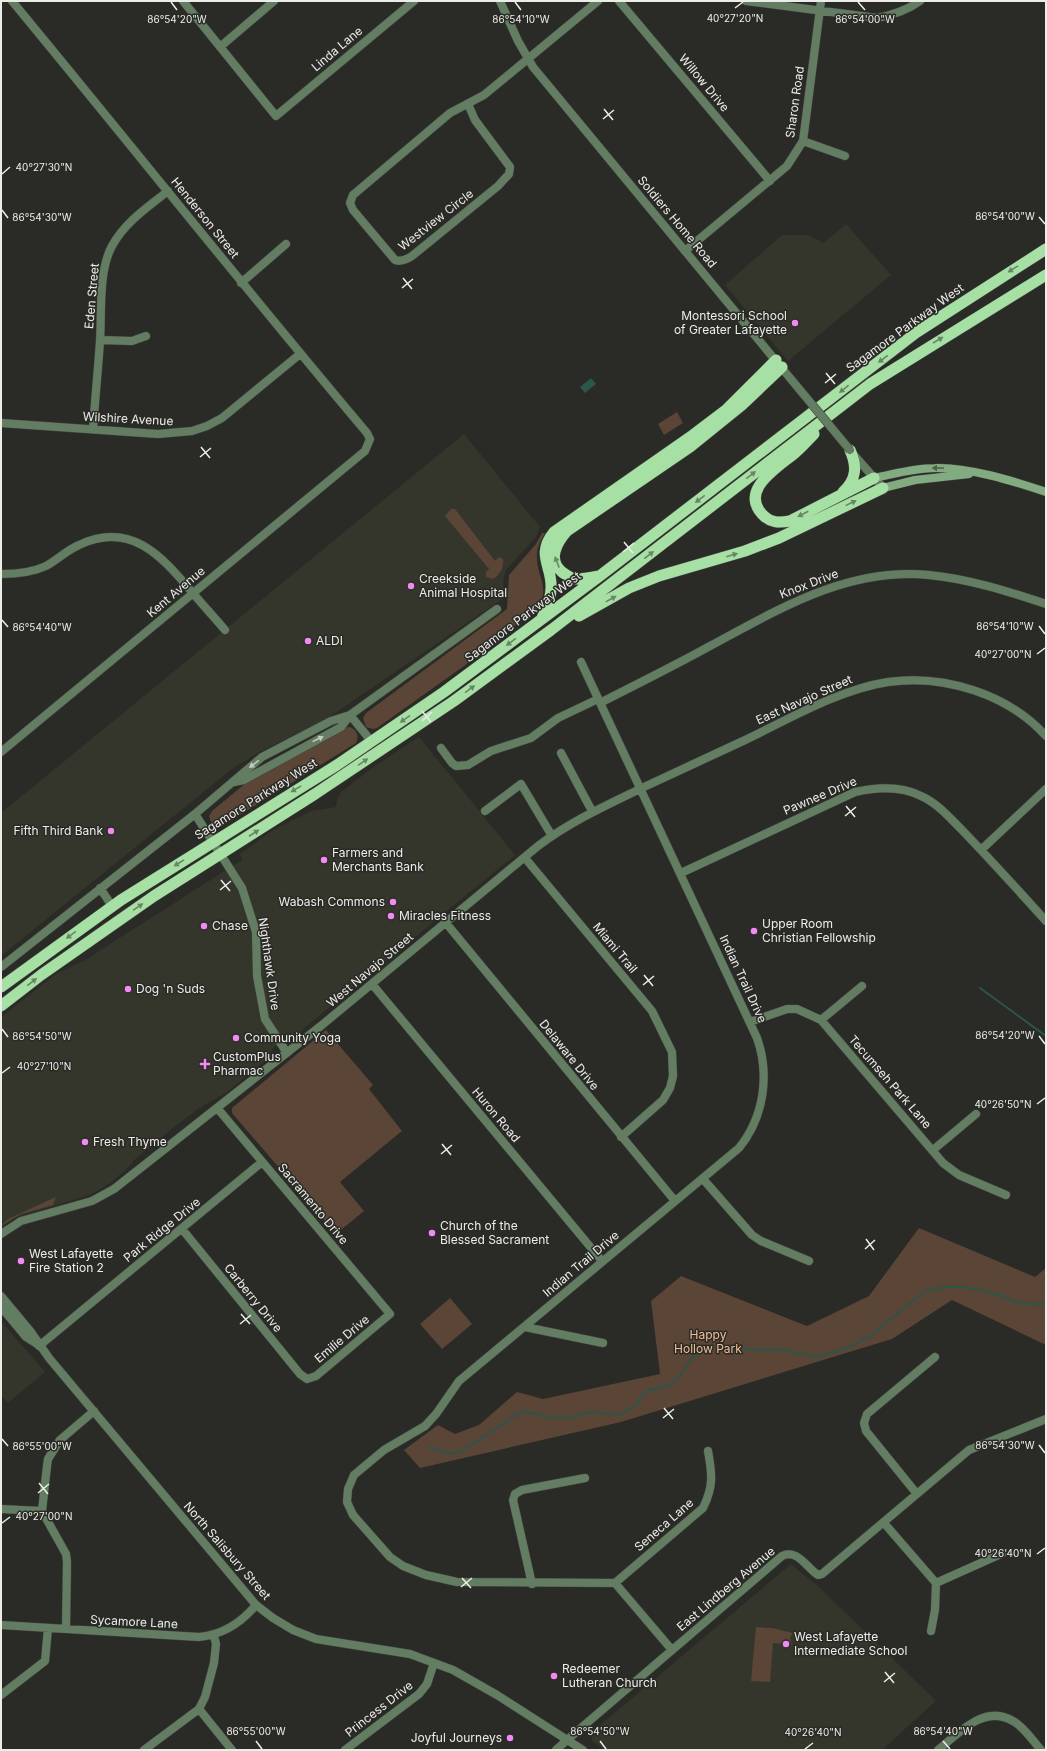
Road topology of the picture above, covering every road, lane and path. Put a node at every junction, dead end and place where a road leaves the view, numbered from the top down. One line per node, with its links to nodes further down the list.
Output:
1 (12, 1): 18 (street, Henderson Street)
2 (183, 1): 12 (street)
3 (274, 1): 12 (street)
4 (414, 1): 12 (street, Linda Lane)
5 (500, 1): 13 (street, Soldiers Home Road)
6 (598, 1): 13 (street, Westview Circle)
7 (619, 1): 17 (street, Willow Drive)
8 (746, 1): 11 (street)
9 (821, 1): 11 (street, Sharon Road)
10 (920, 1): 11 (street)
11 (820, 10): 15 (street, Sharon Road)
12 (220, 47)
13 (528, 59): 14 (street, Westview Circle); 21 (street, Soldiers Home Road)
14 (468, 104): 14 (street, Westview Circle)
15 (803, 142): 16 (street); 17 (street, Sharon Road)
16 (845, 156)
17 (770, 181): 21 (street, Sharon Road)
18 (168, 191): 23 (street, Henderson Street); 25 (street, Eden Street)
19 (286, 244): 23 (street)
20 (1046, 248): 39 (highway, Sagamore Parkway West, one-way to 39)
21 (685, 251): 27 (street, Soldiers Home Road)
22 (1046, 275): 28 (highway, Sagamore Parkway West, one-way to 22)
23 (241, 283): 26 (street, Henderson Street)
24 (146, 336): 25 (street)
25 (100, 340): 30 (street, Eden Street)
26 (300, 354): 30 (street, Wilshire Avenue); 32 (street, Henderson Street)
27 (779, 364): 31 (street, Soldiers Home Road, bridge); 39 (highway, one-way to 27); 43 (highway)
28 (833, 412): 37 (highway, one-way to 28); 45 (highway, Sagamore Parkway West, one-way to 28)
29 (1, 423): 30 (street, Wilshire Avenue)
30 (93, 429)
31 (850, 450): 34 (street, Soldiers Home Road); 37 (highway)
32 (365, 451): 40 (street, Kent Avenue)
33 (976, 474): 34 (main road, one-way to 34); 35 (main road); 36 (main road)
34 (874, 478): 35 (street, Soldiers Home Road); 37 (highway)
35 (883, 488): 45 (highway, one-way to 35)
36 (1046, 492)
37 (838, 496)
38 (1, 574): 40 (street)
39 (602, 575): 43 (highway, Sagamore Parkway West)
40 (193, 594): 44 (street); 52 (street, Kent Avenue)
41 (1046, 604): 47 (street, Knox Drive)
42 (497, 609): 48 (street)
43 (542, 619): 50 (highway, Sagamore Parkway West, one-way to 50)
44 (225, 630)
45 (551, 630): 62 (highway, Sagamore Parkway West, one-way to 45)
46 (581, 662): 47 (street, Indian Trail Drive)
47 (599, 701): 51 (street, Knox Drive); 54 (street, Indian Trail Drive)
48 (350, 715): 50 (street); 58 (street)
49 (1046, 736): 54 (street, East Navajo Street)
50 (372, 742): 60 (highway, Sagamore Parkway West, one-way to 60)
51 (441, 748)
52 (1, 752)
53 (561, 753): 57 (street)
54 (641, 789): 57 (street, West Navajo Street); 64 (street, Indian Trail Drive)
55 (1046, 789): 61 (street)
56 (485, 811): 59 (street)
57 (592, 811): 59 (street, West Navajo Street)
58 (195, 814): 60 (street, Nighthawk Drive); 65 (street)
59 (552, 836): 63 (street, West Navajo Street)
60 (212, 842): 62 (street, Nighthawk Drive); 66 (highway, Sagamore Parkway West, one-way to 66)
61 (981, 850): 64 (street, Pawnee Drive); 67 (street, Pawnee Drive)
62 (221, 854): 73 (highway, Sagamore Parkway West, one-way to 62); 76 (street, Nighthawk Drive)
63 (525, 858): 68 (street, West Navajo Street); 79 (street, Miami Trail)
64 (681, 873): 75 (street, Indian Trail Drive)
65 (100, 888): 66 (street); 69 (street)
66 (112, 906): 72 (highway, Sagamore Parkway West, one-way to 72)
67 (1046, 921)
68 (446, 923): 70 (street, West Navajo Street); 79 (street, Delaware Drive)
69 (1, 967)
70 (372, 984): 76 (street, West Navajo Street); 87 (street, Huron Road)
71 (862, 986): 74 (street)
72 (1, 987)
73 (1, 1006)
74 (821, 1020): 75 (street, Tecumseh Park Lane); 80 (street, Tecumseh Park Lane)
75 (750, 1022): 82 (street, Indian Trail Drive)
76 (288, 1053): 77 (street, West Navajo Street)
77 (218, 1108): 81 (street, Sacramento Drive); 86 (street, West Navajo Street)
78 (976, 1114): 80 (street)
79 (621, 1137): 84 (street, Delaware Drive)
80 (933, 1150): 83 (street, Tecumseh Park Lane)
81 (262, 1162): 85 (street, Park Ridge Drive); 91 (street, Sacramento Drive)
82 (703, 1179): 84 (street, Indian Trail Drive); 88 (street)
83 (1006, 1195)
84 (675, 1201): 87 (street, Indian Trail Drive)
85 (182, 1229): 94 (street, Park Ridge Drive); 96 (street, Carberry Drive)
86 (1, 1234)
87 (602, 1261): 92 (street, Indian Trail Drive)
88 (809, 1261)
89 (1, 1296): 94 (street, North Salisbury Street)
90 (1, 1307): 94 (street, North Salisbury Street)
91 (390, 1314): 96 (street, Emilie Drive)
92 (525, 1327): 93 (street); 108 (street, Indian Trail Drive)
93 (603, 1343)
94 (39, 1346): 97 (street, North Salisbury Street)
95 (935, 1357): 101 (street)
96 (307, 1379)
97 (94, 1411): 103 (street); 109 (street, North Salisbury Street)
98 (1046, 1419): 101 (street, East Lindberg Avenue)
99 (708, 1451): 106 (street, Seneca Lane)
100 (585, 1478): 108 (street)
101 (917, 1494): 104 (street, East Lindberg Avenue)
102 (1, 1509): 103 (street)
103 (42, 1511): 112 (street)
104 (884, 1523): 107 (street); 115 (street, East Lindberg Avenue)
105 (1003, 1554): 107 (street)
106 (615, 1583): 108 (street, Indian Trail Drive); 115 (street)
107 (936, 1583): 113 (street)
108 (532, 1584)
109 (256, 1605): 114 (street, Sycamore Lane); 116 (street, North Salisbury Street)
110 (1, 1625): 111 (street, Sycamore Lane)
111 (48, 1628): 112 (street, Sycamore Lane); 117 (street)
112 (66, 1630): 114 (street, Sycamore Lane)
113 (931, 1631)
114 (214, 1636): 118 (street)
115 (672, 1650): 119 (street, East Lindberg Avenue)
116 (434, 1663): 119 (street, North Salisbury Street); 122 (street, Princess Drive)
117 (1, 1695)
118 (199, 1709): 120 (street); 121 (street)
119 (567, 1740): 123 (street, East Lindberg Avenue); 124 (street, North Salisbury Street)
120 (144, 1750)
121 (232, 1750)
122 (345, 1750)
123 (556, 1750)
124 (583, 1750)
125 (938, 1750): 126 (street)
126 (1041, 1750)

